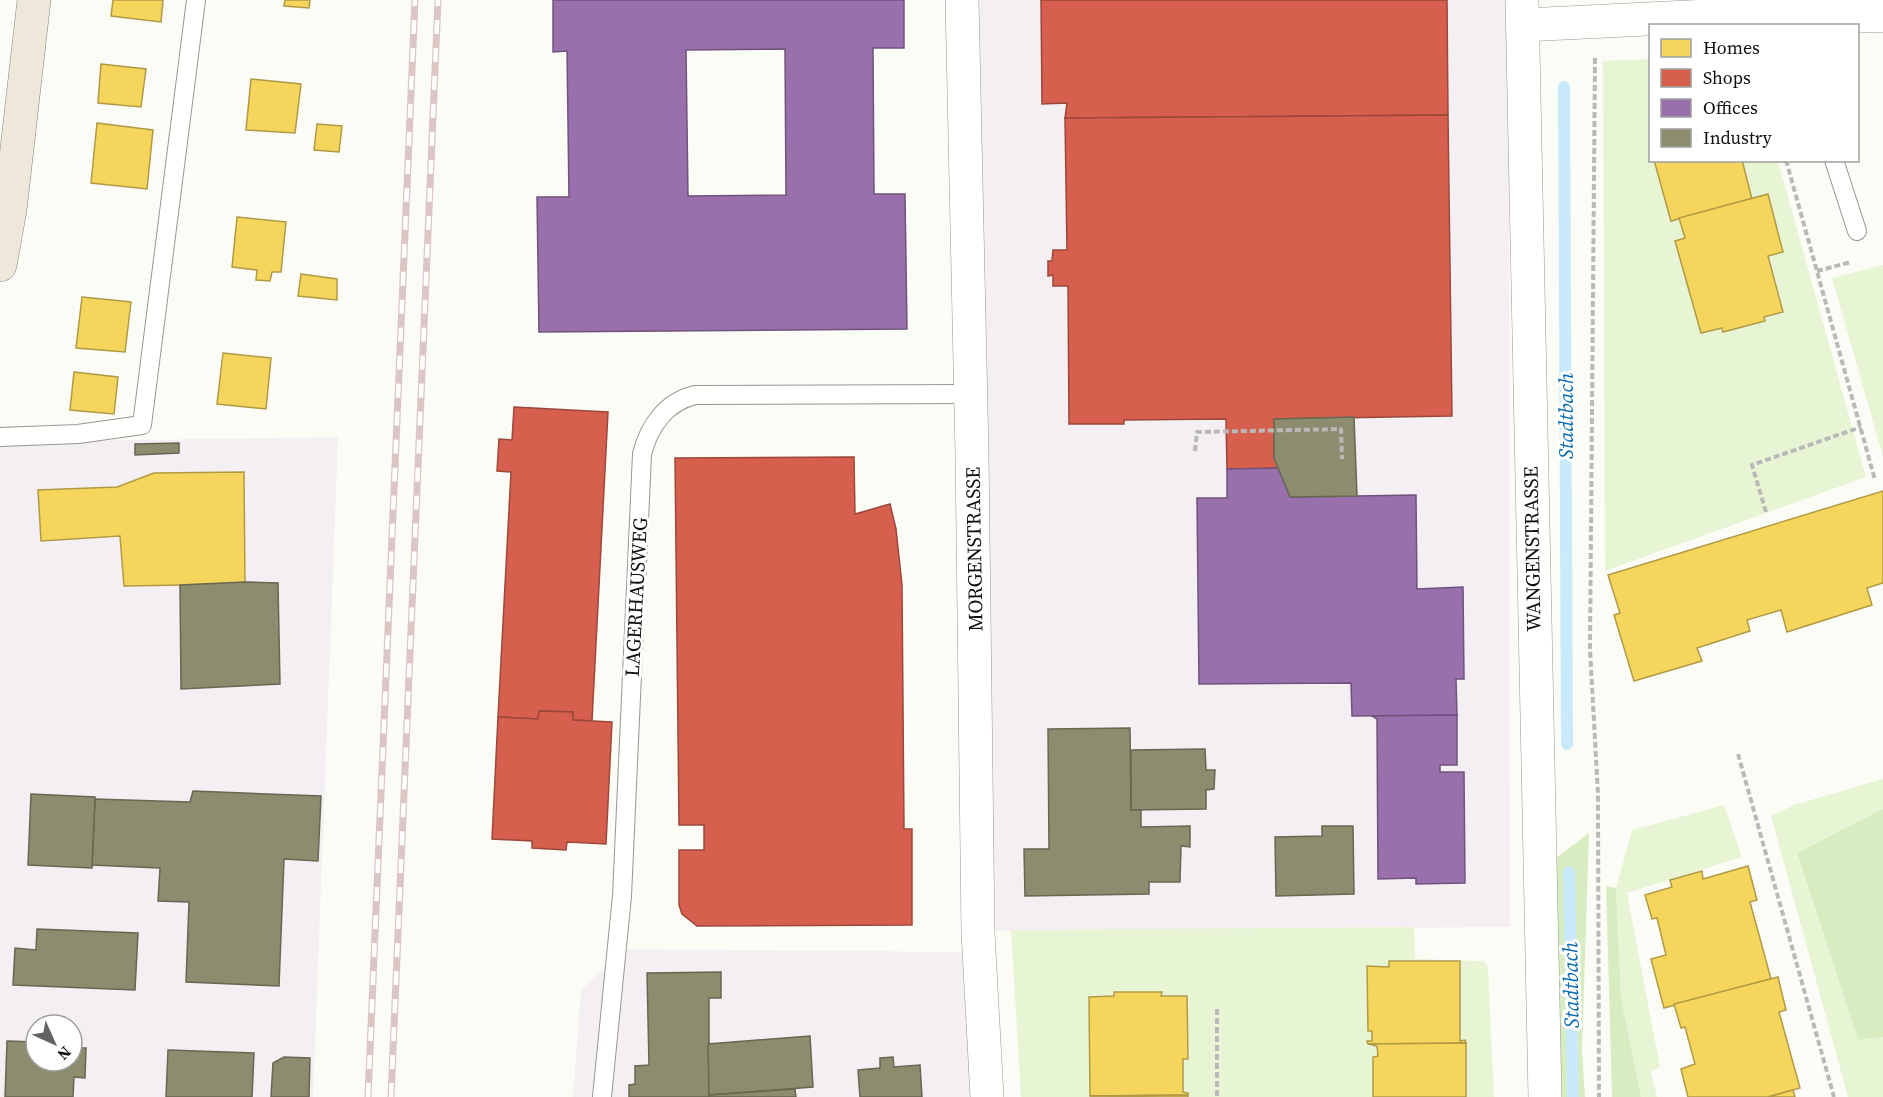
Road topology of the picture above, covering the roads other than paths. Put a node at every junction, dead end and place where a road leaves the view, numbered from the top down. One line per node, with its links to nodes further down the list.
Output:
1 (34, 0): 9 (main road)
2 (196, 0): 11 (lane)
3 (962, 0): 10 (street, MORGENSTRASSE)
4 (1522, 12): 6 (street); 14 (street, WANGENSTRASSE)
5 (1883, 16): 6 (street)
6 (1788, 21)
7 (1835, 162): 8 (lane)
8 (1857, 231)
9 (0, 265)
10 (970, 394): 12 (lane, LAGERHAUSWEG); 13 (street, MORGENSTRASSE)
11 (0, 437)
12 (602, 1097)
13 (987, 1097)
14 (1545, 1097)

